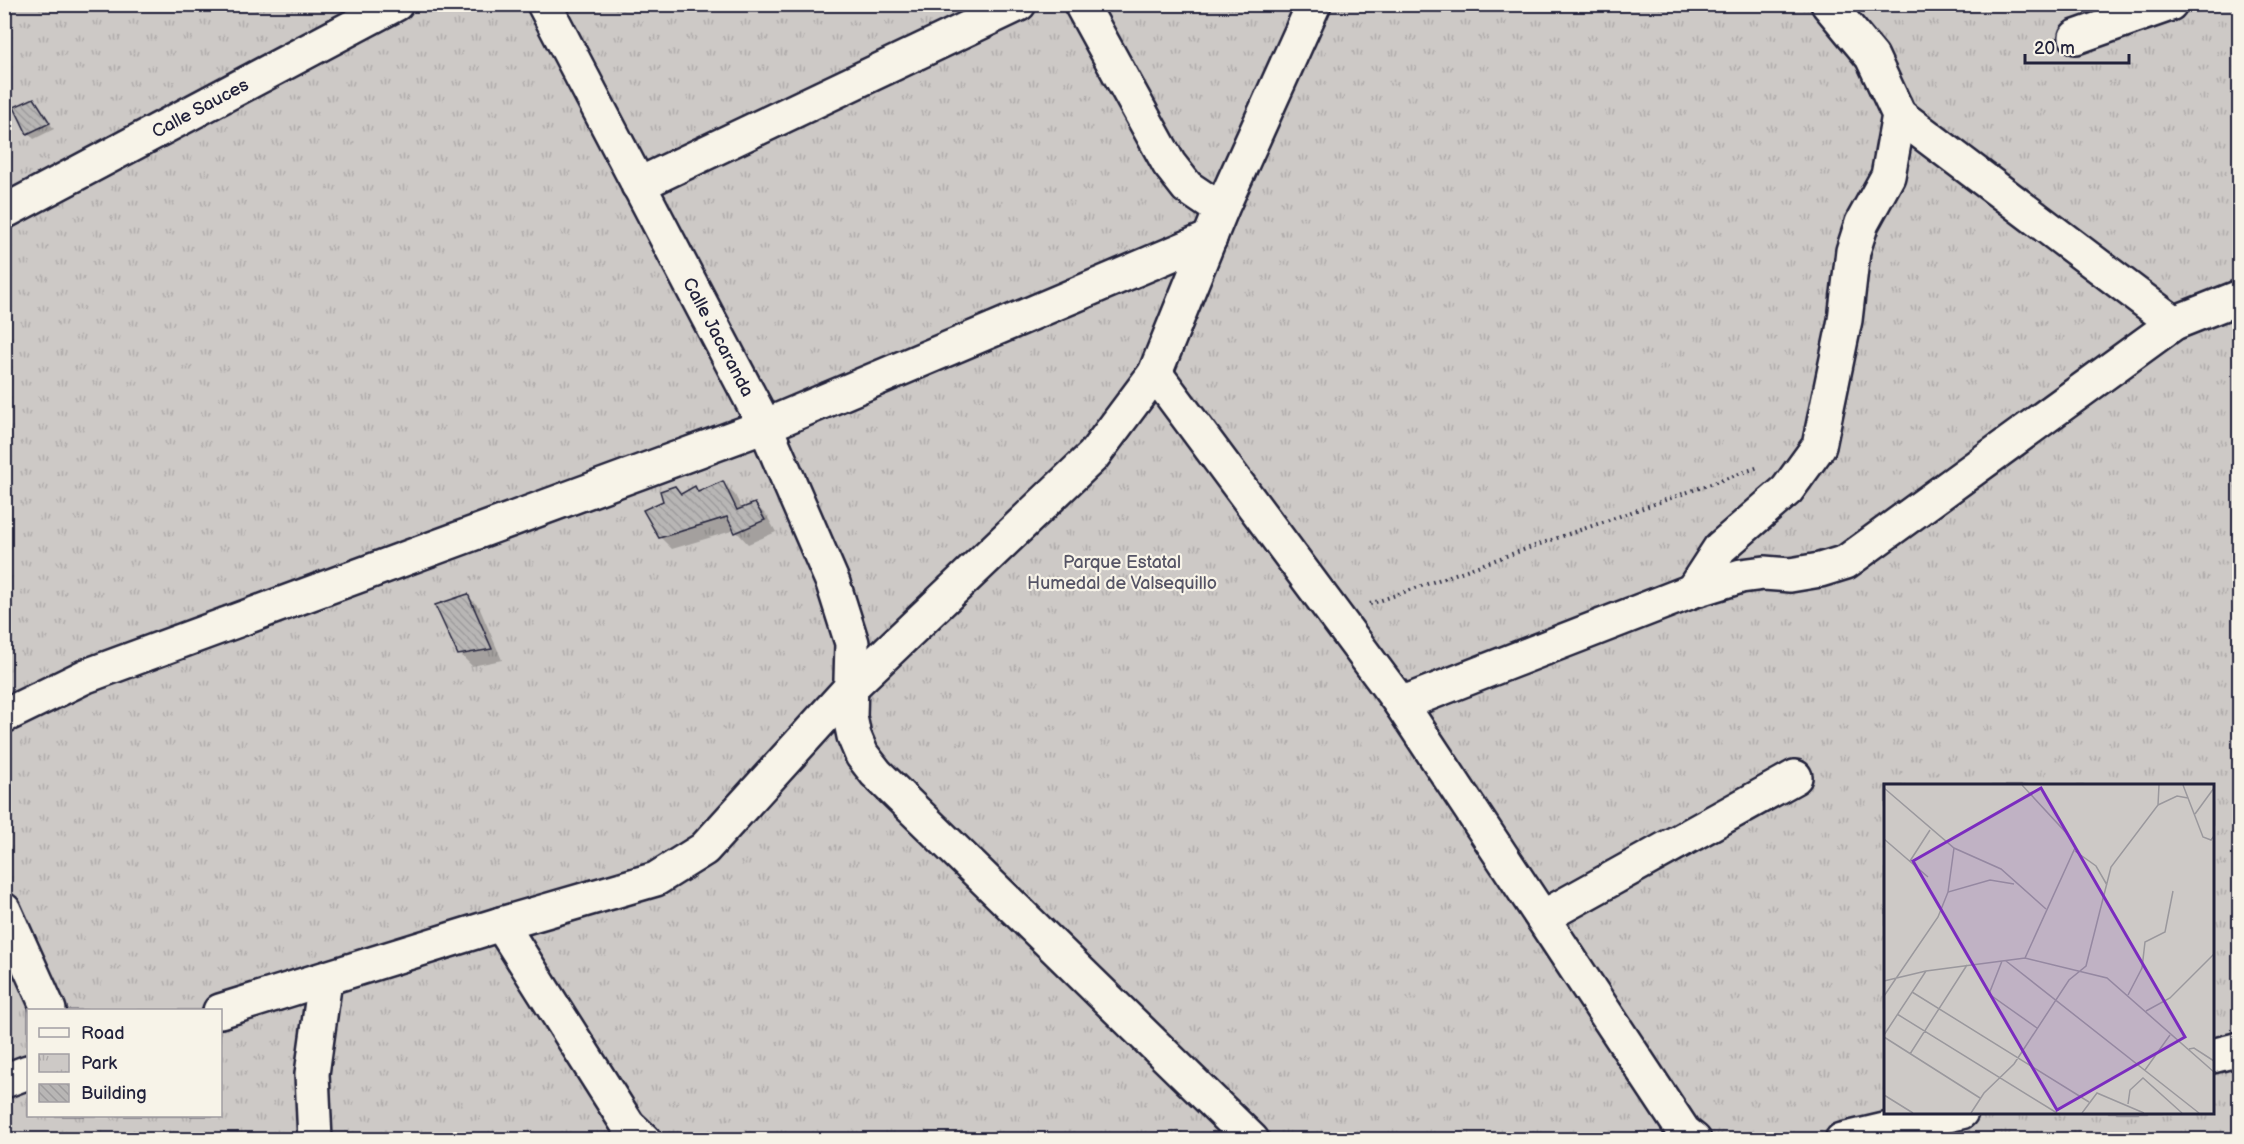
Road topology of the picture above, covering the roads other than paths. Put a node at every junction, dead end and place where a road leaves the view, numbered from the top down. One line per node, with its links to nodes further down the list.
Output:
1 (396, 4): 11 (street, Calle Sauces)
2 (544, 4): 10 (street, Calle Jacaranda)
3 (1019, 4): 10 (street)
4 (1082, 4): 12 (street)
5 (1314, 4): 12 (street)
6 (1828, 4): 9 (street)
7 (2170, 4): 8 (street)
8 (2076, 37)
9 (1899, 115): 14 (street); 17 (street)
10 (638, 185): 16 (street, Calle Jacaranda)
11 (4, 212)
12 (1216, 224): 15 (street); 16 (street)
13 (2240, 297): 14 (street)
14 (2175, 323): 17 (street)
15 (1155, 373): 18 (street); 19 (street)
16 (765, 426): 18 (street, Calle Jacaranda); 20 (street)
17 (1692, 591): 19 (street)
18 (852, 686): 24 (street); 36 (street, Calle Jacaranda)
19 (1401, 704): 23 (street)
20 (4, 716)
21 (1796, 777): 23 (street)
22 (4, 910): 26 (street)
23 (1543, 917): 33 (street)
24 (501, 924): 25 (street); 35 (street)
25 (325, 980): 27 (street); 34 (street)
26 (48, 1009)
27 (222, 1010)
28 (2240, 1049): 29 (street)
29 (2214, 1056)
30 (27, 1072): 31 (street)
31 (4, 1082)
32 (1957, 1114): 37 (street)
33 (1682, 1137)
34 (315, 1140)
35 (644, 1140)
36 (1252, 1140)
37 (1842, 1140)

